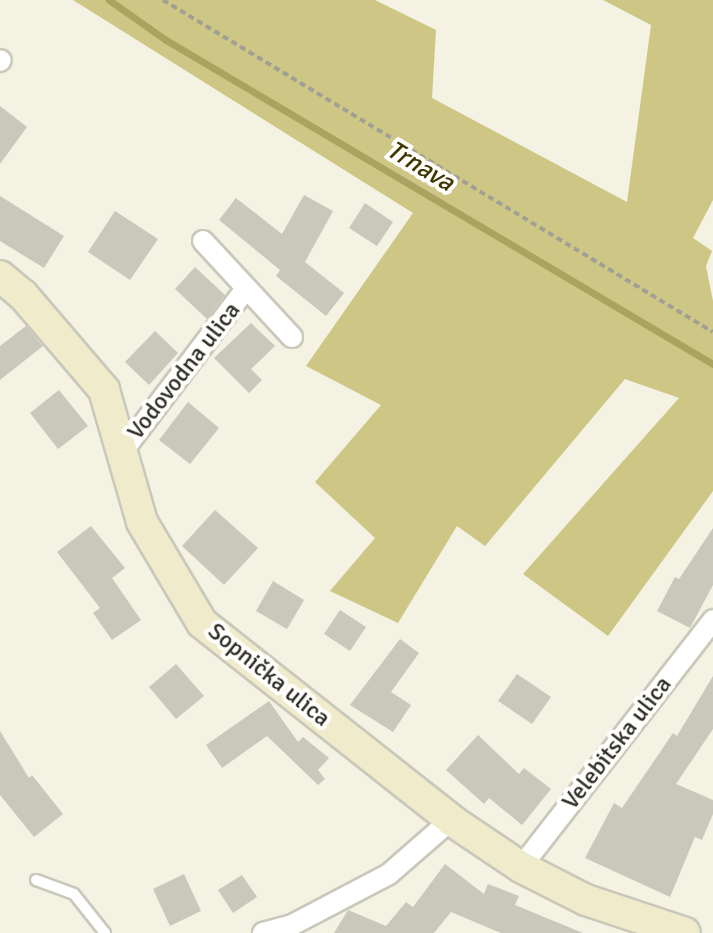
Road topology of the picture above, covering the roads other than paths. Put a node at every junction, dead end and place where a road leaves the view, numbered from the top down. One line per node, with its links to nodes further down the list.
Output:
1 (203, 241): 3 (street)
2 (0, 276): 5 (street, Sopnička ulica)
3 (245, 290): 4 (street); 5 (street, Vodovodna ulica)
4 (292, 337)
5 (122, 452): 7 (street, Sopnička ulica)
6 (713, 620): 8 (street, Velebitska ulica)
7 (451, 820): 8 (street, Sopnička ulica); 10 (street)
8 (521, 867): 13 (street, Sopnička ulica)
9 (36, 880): 11 (lane)
10 (295, 929): 12 (street)
11 (105, 933)
12 (263, 933)
13 (685, 933)

